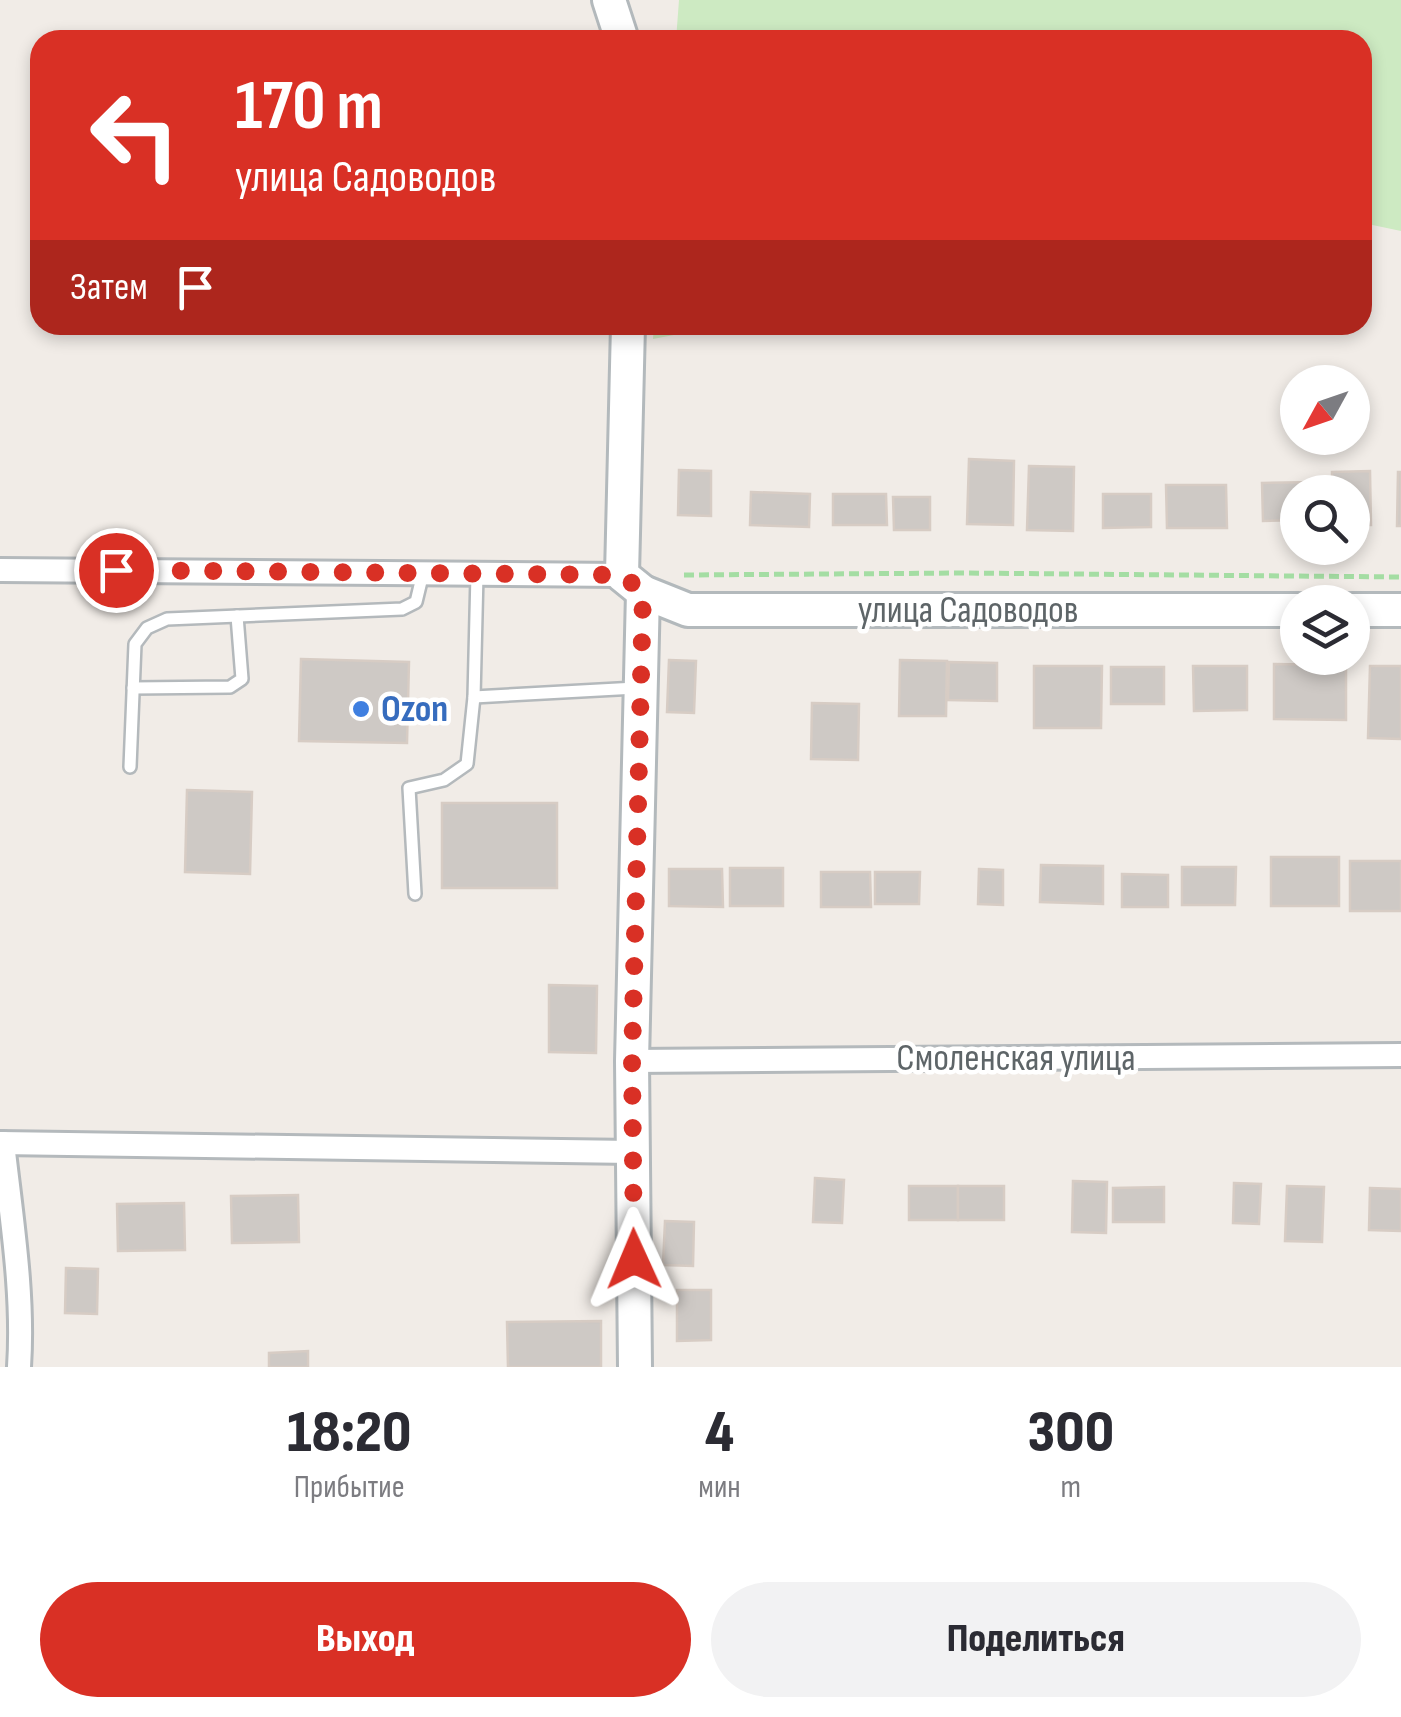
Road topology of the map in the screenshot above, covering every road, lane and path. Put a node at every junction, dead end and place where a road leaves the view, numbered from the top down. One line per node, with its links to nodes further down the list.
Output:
1 (609, 0): 2 (main road)
2 (619, 30)
3 (628, 335): 9 (main road)
4 (0, 570): 5 (street, улица Садоводов)
5 (423, 573): 6 (street, улица Садоводов); 13 (lane)
6 (476, 574): 9 (street, улица Садоводов); 16 (lane)
7 (678, 575): 8 (path)
8 (1401, 577)
9 (632, 584): 10 (main road, улица Садоводов); 14 (main road)
10 (1280, 610)
11 (1370, 610): 12 (main road)
12 (1401, 610)
13 (237, 616): 15 (lane); 15 (lane)
14 (640, 687): 16 (lane); 20 (main road)
15 (134, 688): 17 (lane)
16 (474, 697): 18 (lane)
17 (130, 767)
18 (415, 894)
19 (1401, 1056): 20 (street, Смоленская улица)
20 (632, 1061): 22 (main road)
21 (2, 1143): 22 (street); 23 (street)
22 (633, 1152): 24 (main road)
23 (19, 1367)
24 (635, 1367)

